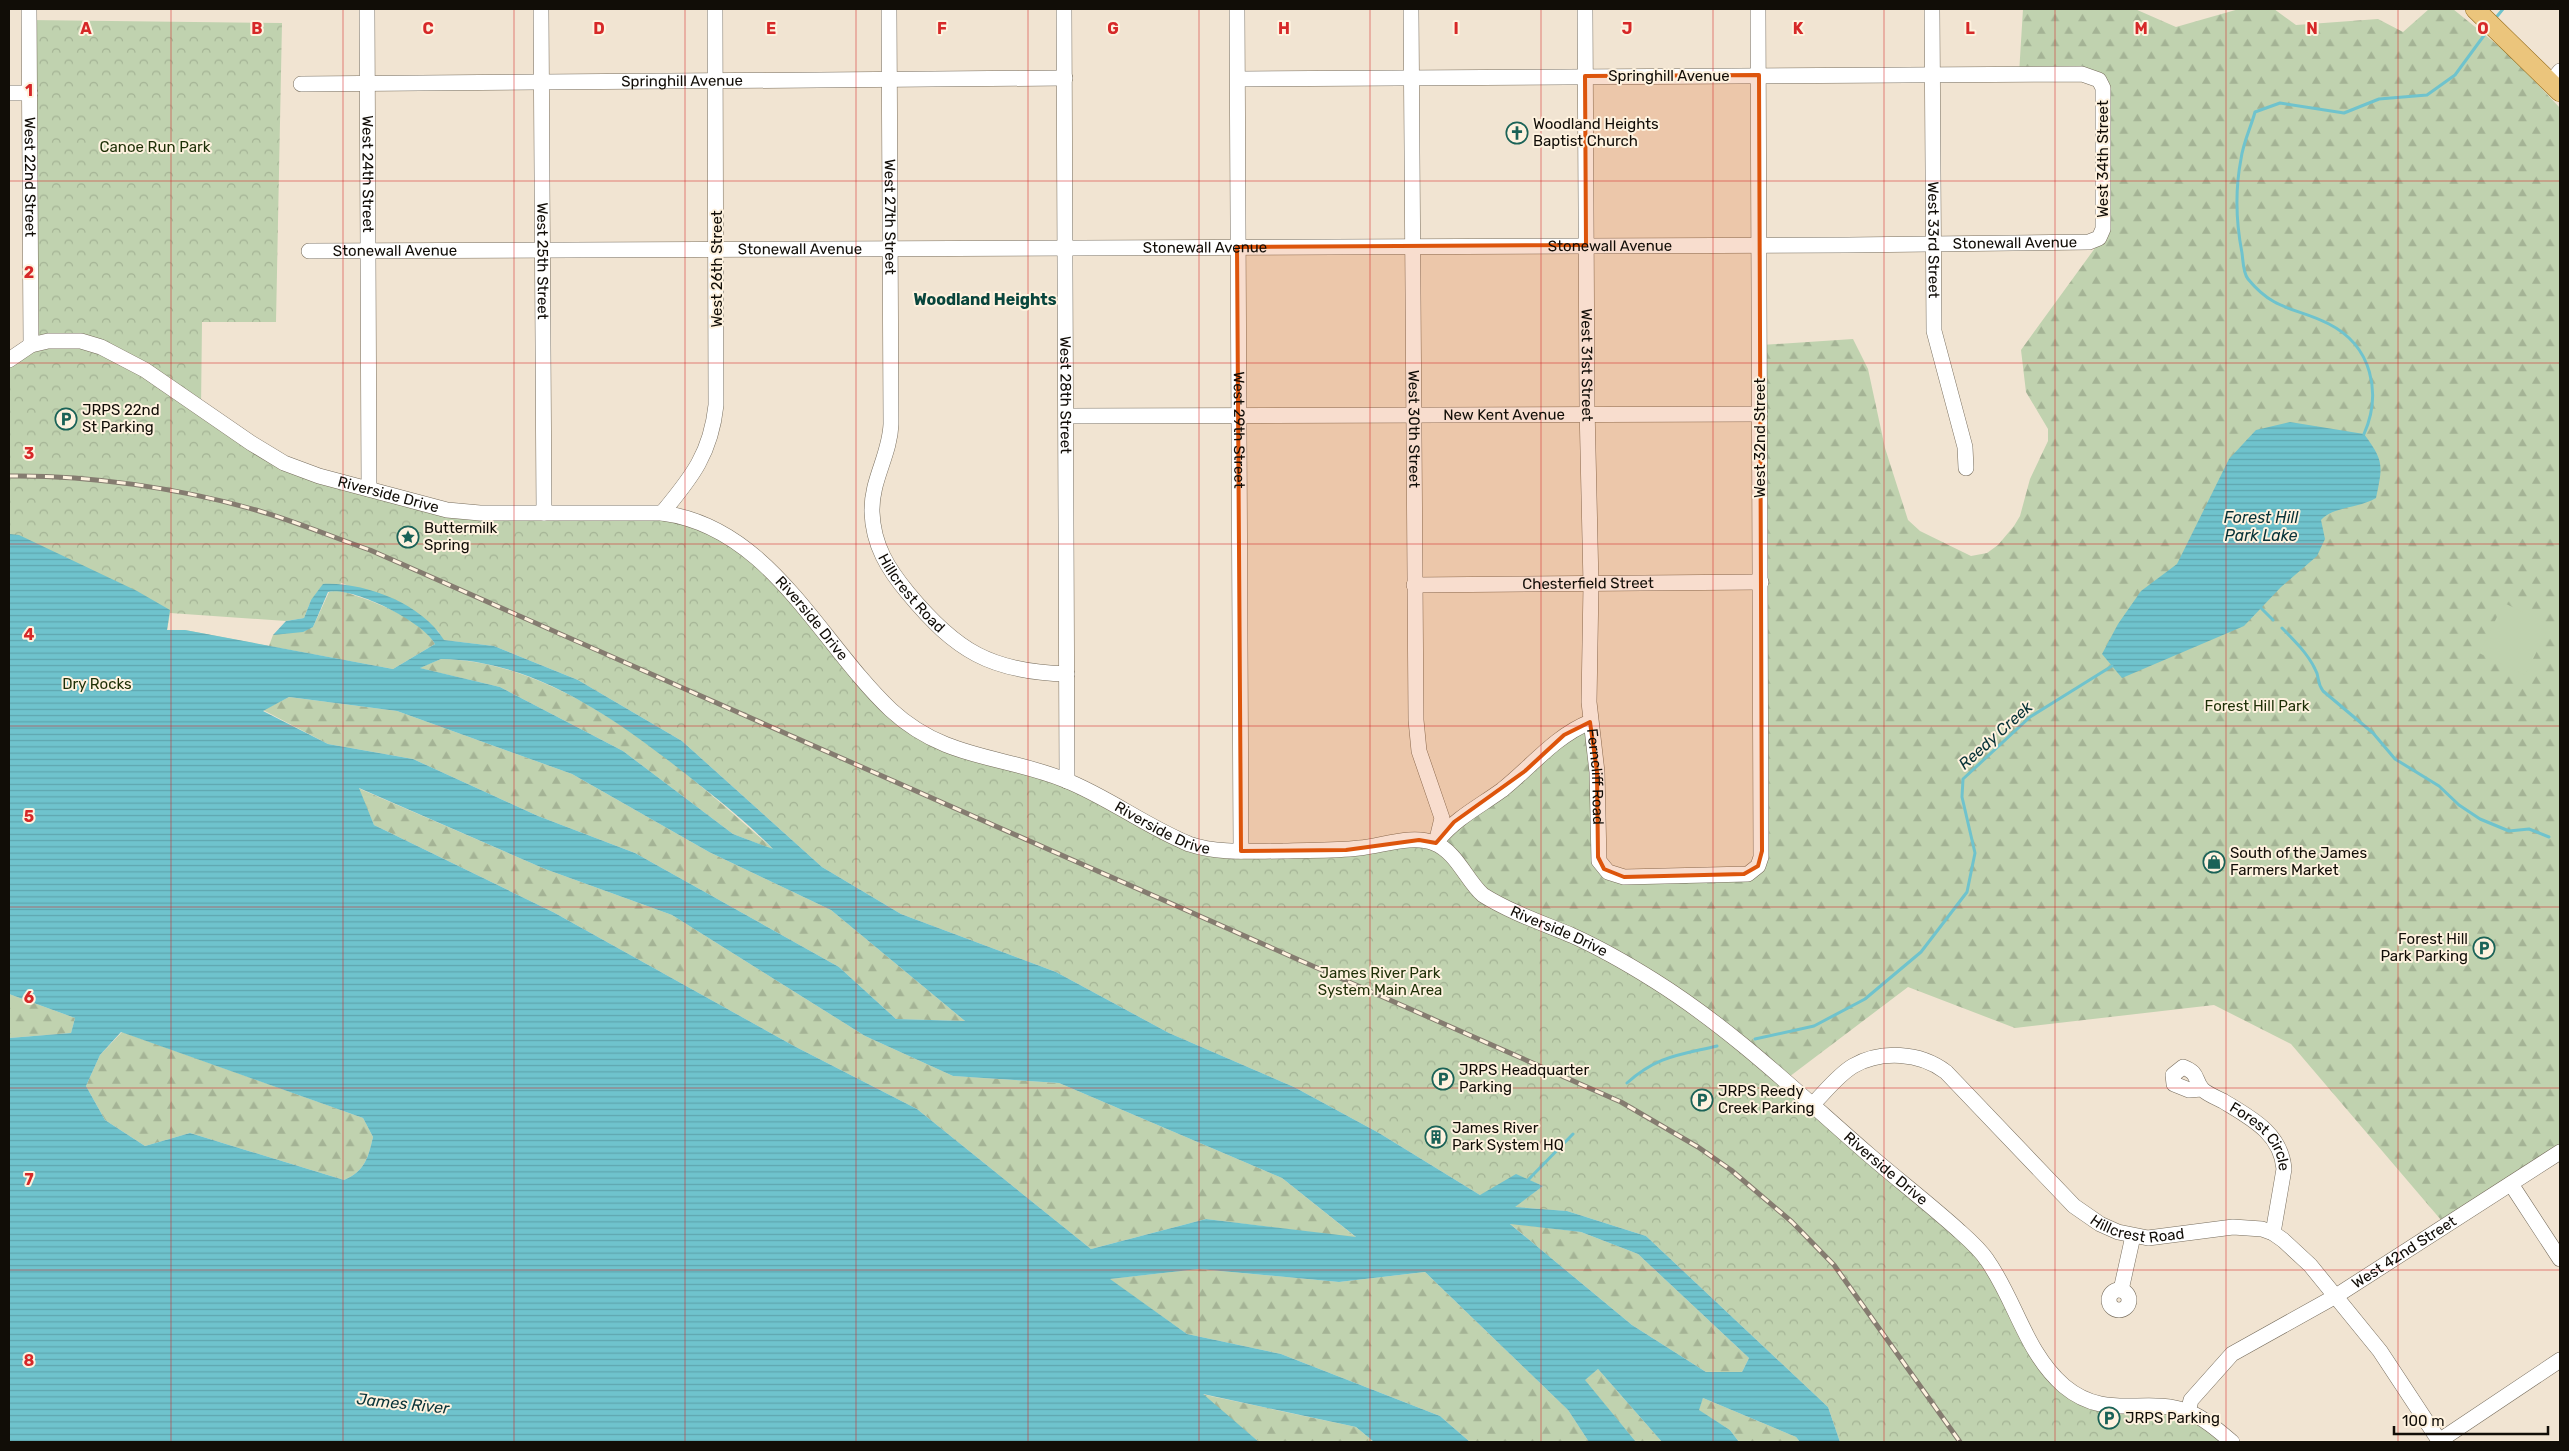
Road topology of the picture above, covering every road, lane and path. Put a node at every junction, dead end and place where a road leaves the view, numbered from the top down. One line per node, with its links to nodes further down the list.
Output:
1 (29, 9): 27 (street, West 22nd Street)
2 (367, 9): 24 (street, West 24th Street)
3 (541, 9): 22 (street, West 25th Street)
4 (715, 9): 20 (street, West 26th Street)
5 (889, 9): 17 (street, West 27th Street)
6 (1064, 9): 18 (street, West 28th Street)
7 (1237, 9): 19 (street, West 29th Street)
8 (1411, 9): 16 (street, West 30th Street)
9 (1585, 9): 15 (street, West 31st Street)
10 (1758, 9): 13 (street, West 32nd Street)
11 (1932, 9): 14 (street, West 33rd Street)
12 (2475, 9): 23 (main road)
13 (1759, 75): 14 (street, Springhill Avenue); 15 (street, Springhill Avenue); 31 (street, West 32nd Street)
14 (1932, 75): 21 (street, Springhill Avenue); 29 (street, West 33rd Street)
15 (1585, 76): 16 (street, Springhill Avenue); 30 (street, West 31st Street)
16 (1411, 77): 19 (street, Springhill Avenue); 32 (street, West 30th Street)
17 (889, 78): 18 (street, Springhill Avenue); 20 (street, Springhill Avenue); 34 (street, West 27th Street)
18 (1065, 78): 35 (street, West 28th Street)
19 (1238, 79): 33 (street, West 29th Street)
20 (716, 80): 22 (street, Springhill Avenue); 37 (street, West 26th Street)
21 (2099, 80): 28 (street, West 34th Street)
22 (542, 82): 24 (street, Springhill Avenue); 36 (street, West 25th Street)
23 (2557, 82)
24 (367, 83): 25 (street, Springhill Avenue); 39 (street, West 24th Street)
25 (301, 84)
26 (9, 93): 27 (street)
27 (30, 93): 40 (street, West 22nd Street)
28 (2099, 238): 29 (street, Stonewall Avenue)
29 (1935, 244): 31 (street, Stonewall Avenue); 48 (street, West 33rd Street)
30 (1586, 245): 31 (street, Stonewall Avenue); 32 (street, Stonewall Avenue); 42 (street, West 31st Street)
31 (1759, 245): 43 (street, West 32nd Street)
32 (1411, 246): 33 (street, Stonewall Avenue); 44 (street, West 30th Street)
33 (1237, 247): 35 (street, Stonewall Avenue); 46 (street, West 29th Street)
34 (890, 248): 35 (street, Stonewall Avenue); 37 (street, Stonewall Avenue); 47 (street, West 27th Street)
35 (1065, 248): 45 (street, West 28th Street)
36 (543, 250): 37 (street, Stonewall Avenue); 39 (street, Stonewall Avenue); 50 (street, West 25th Street)
37 (717, 250): 51 (street, West 26th Street)
38 (309, 251): 39 (street, Stonewall Avenue)
39 (369, 251): 49 (street, West 24th Street)
40 (30, 345): 41 (street, Riverside Drive); 49 (street, Riverside Drive)
41 (9, 360)
42 (1587, 414): 43 (street, New Kent Avenue); 44 (street, New Kent Avenue); 54 (street, West 31st Street)
43 (1760, 414): 52 (street, West 32nd Street)
44 (1414, 415): 46 (street, New Kent Avenue); 53 (street, West 30th Street)
45 (1066, 416): 46 (street, New Kent Avenue); 55 (street, West 28th Street)
46 (1239, 417): 59 (street, West 29th Street)
47 (892, 424): 55 (street, Hillcrest Road)
48 (1966, 468)
49 (369, 490): 50 (street, Riverside Drive)
50 (544, 513): 51 (street, Riverside Drive)
51 (662, 513): 57 (street, Riverside Drive)
52 (1761, 582): 54 (street, Chesterfield Street); 60 (street, West 32nd Street)
53 (1414, 585): 54 (street, Chesterfield Street); 58 (street, West 30th Street)
54 (1591, 585): 56 (street, West 31st Street)
55 (1066, 674): 57 (street, West 28th Street)
56 (1590, 722): 58 (street, Ferncliff Road); 60 (street, Ferncliff Road)
57 (1067, 780): 59 (street, Riverside Drive)
58 (1436, 843): 59 (street, Riverside Drive); 62 (street, Riverside Drive)
59 (1241, 851)
60 (1758, 866)
61 (2202, 1089): 65 (street, Forest Circle)
62 (1813, 1104): 66 (street, Hillcrest Road); 71 (street, Riverside Drive)
63 (2560, 1152): 64 (street, West 42nd Street)
64 (2511, 1184): 67 (street); 69 (street, West 42nd Street)
65 (2273, 1232): 66 (street, Hillcrest Road); 69 (street)
66 (2133, 1236): 68 (street)
67 (2560, 1259)
68 (2121, 1290)
69 (2336, 1296): 71 (street, West 42nd Street); 73 (street)
70 (2560, 1360): 73 (street)
71 (2188, 1412): 72 (street, Riverside Drive)
72 (2232, 1442)
73 (2439, 1442)

